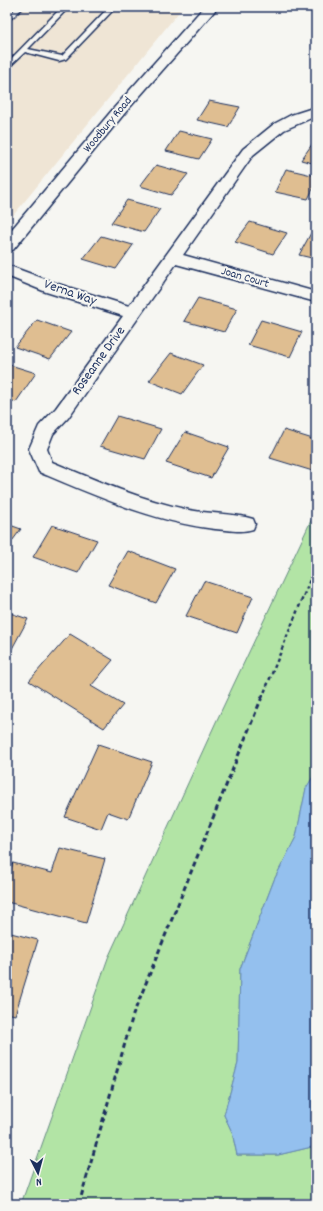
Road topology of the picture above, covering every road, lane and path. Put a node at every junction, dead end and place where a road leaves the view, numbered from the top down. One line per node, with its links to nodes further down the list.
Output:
1 (21, 7): 5 (lane)
2 (66, 7): 6 (lane)
3 (113, 7): 6 (lane)
4 (212, 7): 9 (main road, Woodbury Road)
5 (7, 20)
6 (24, 50): 7 (lane)
7 (7, 67)
8 (316, 111): 10 (street, Roseanne Drive)
9 (7, 246)
10 (174, 258): 12 (street, Joan Court); 13 (street, Roseanne Drive)
11 (7, 270): 13 (street, Verna Way)
12 (316, 297)
13 (133, 313): 14 (street, Roseanne Drive)
14 (246, 524)
15 (316, 565): 16 (path)
16 (79, 1204)

